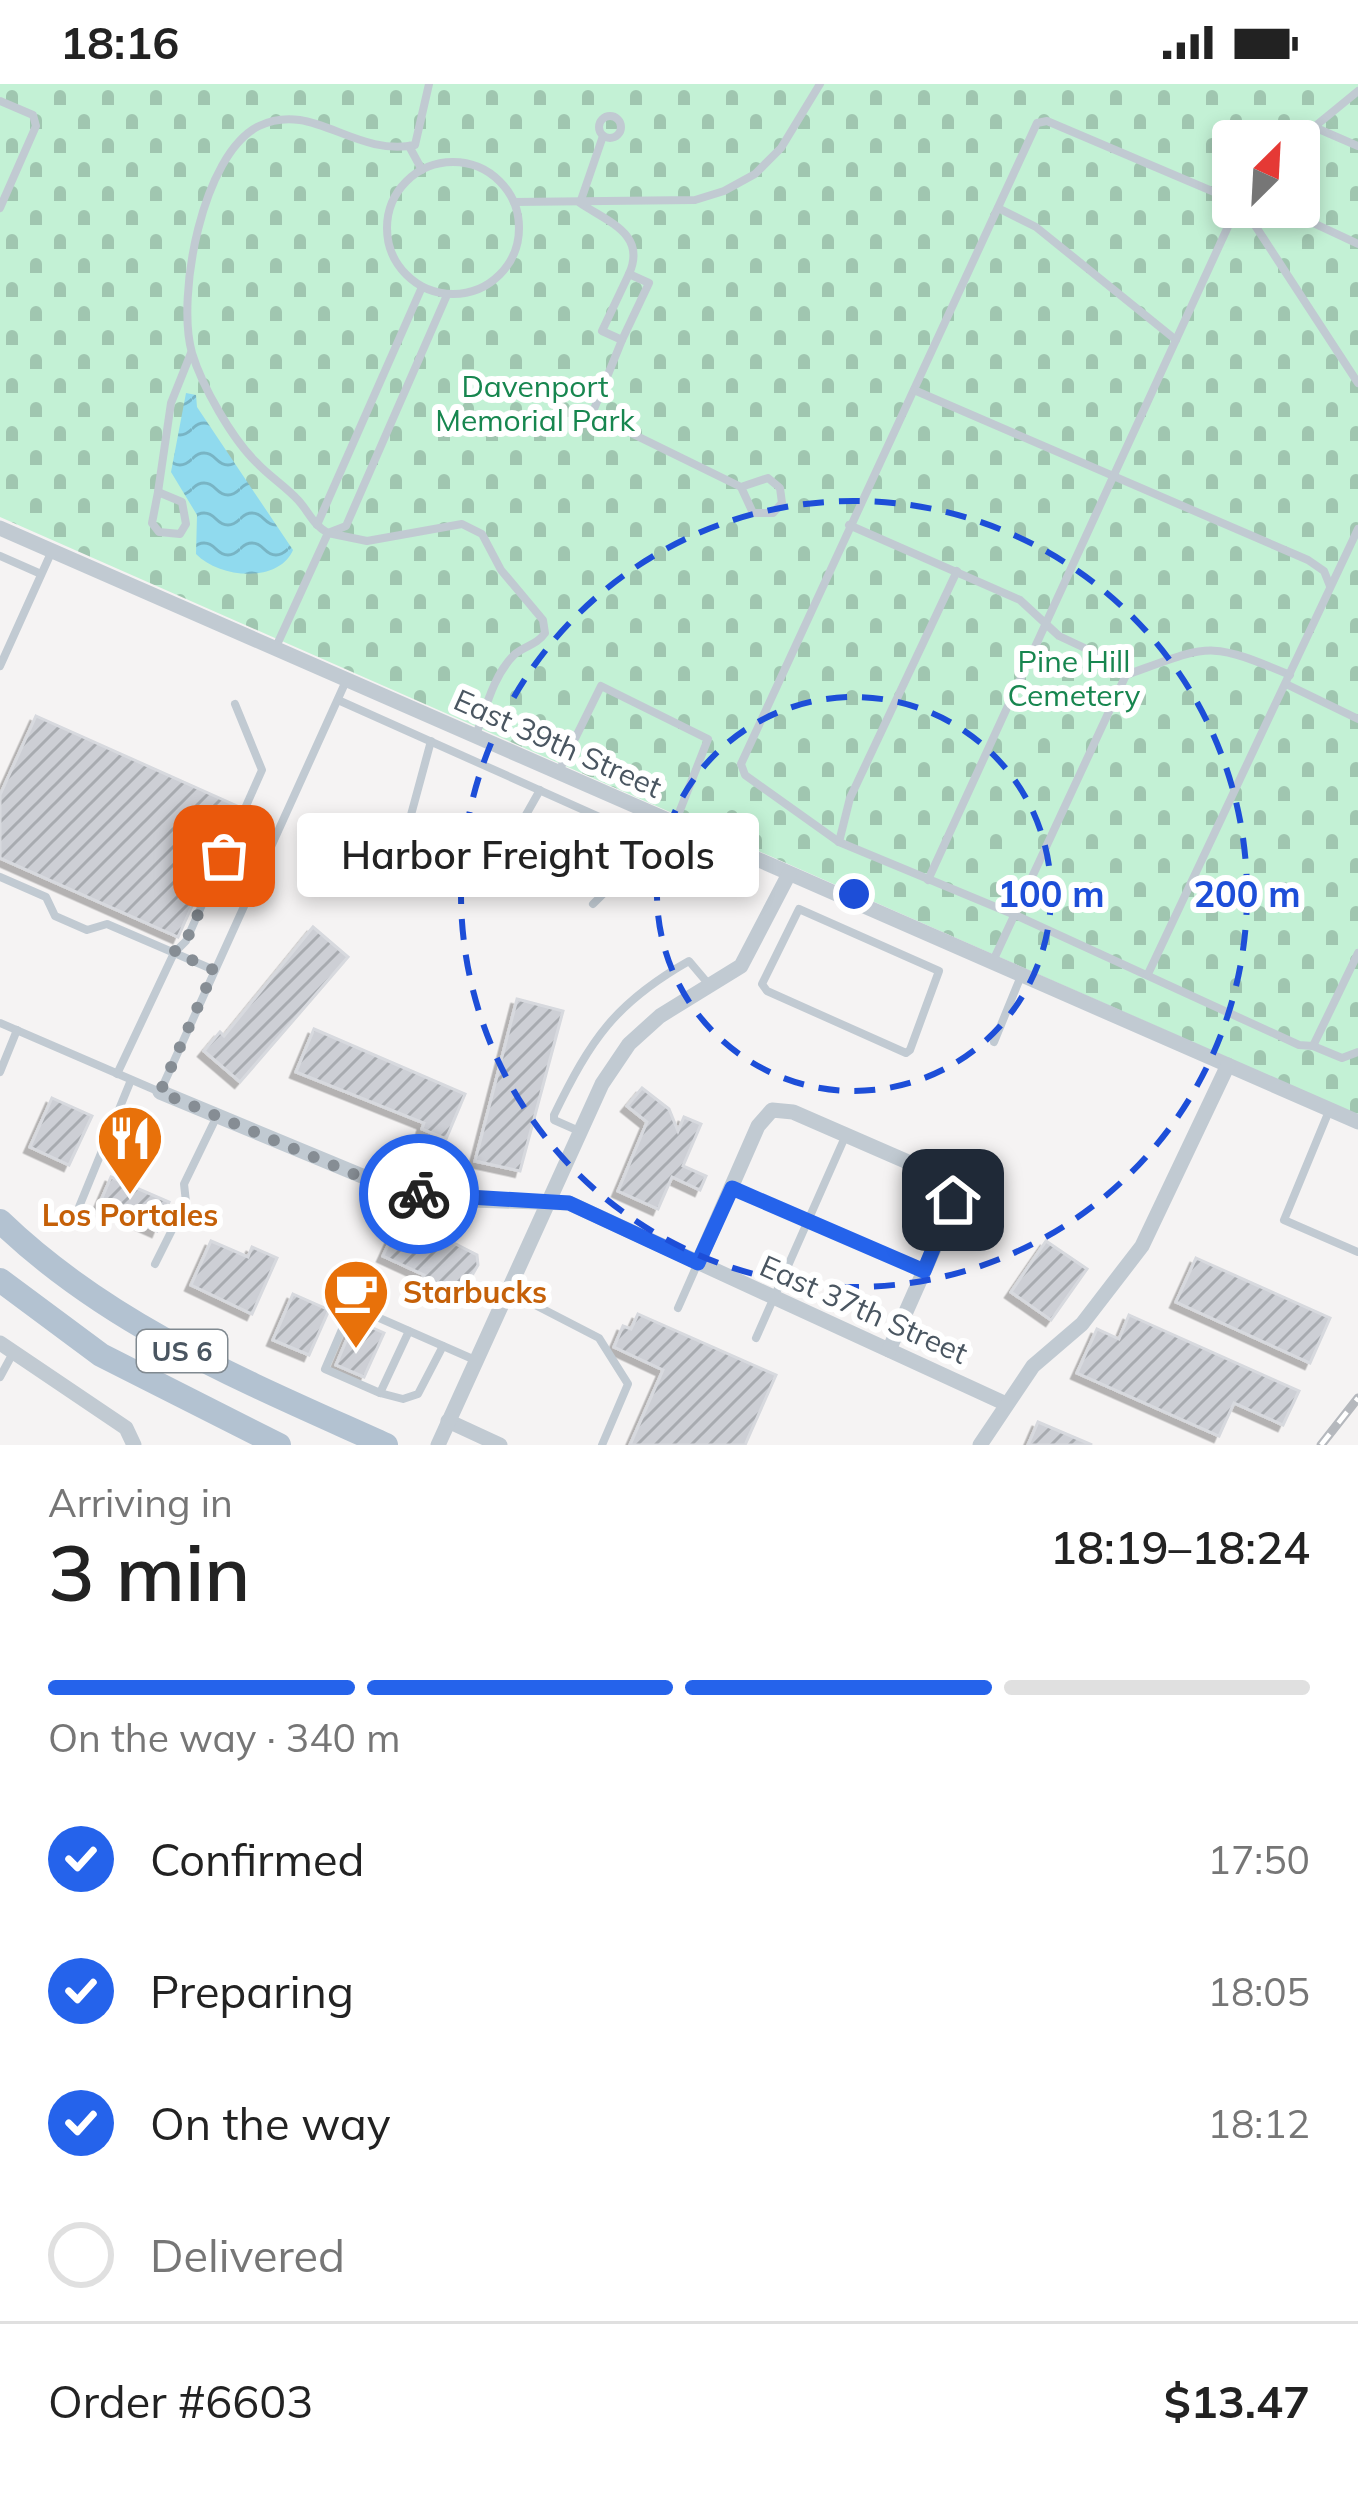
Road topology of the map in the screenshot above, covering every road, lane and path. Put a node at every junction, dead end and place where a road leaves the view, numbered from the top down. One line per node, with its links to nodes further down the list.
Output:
1 (429, 84): 8 (lane)
2 (820, 84): 13 (lane)
3 (1358, 92): 5 (lane)
4 (0, 100): 14 (lane)
5 (1320, 123)
6 (1320, 130): 9 (lane)
7 (603, 136): 13 (lane)
8 (409, 146): 10 (lane); 25 (lane)
9 (1358, 146)
10 (422, 170): 12 (lane); 21 (lane)
11 (1212, 194): 15 (lane)
12 (514, 202): 13 (lane); 22 (lane)
13 (580, 202): 20 (lane)
14 (0, 208)
15 (998, 208): 24 (lane); 27 (lane)
16 (1320, 226): 19 (lane)
17 (1227, 228): 24 (lane)
18 (1254, 228): 26 (lane)
19 (1358, 244)
20 (628, 274): 23 (lane); 23 (lane)
21 (422, 287): 22 (lane); 32 (lane)
22 (447, 295): 35 (lane)
23 (622, 340): 29 (lane)
24 (1176, 340): 28 (lane)
25 (192, 351): 30 (lane); 32 (lane)
26 (1358, 383)
27 (914, 390): 28 (lane); 31 (lane)
28 (1113, 478): 40 (lane); 41 (lane)
29 (741, 487): 29 (lane)
30 (158, 492): 30 (lane)
31 (849, 525): 38 (lane); 57 (lane)
32 (317, 526): 35 (lane)
33 (0, 529): 36 (street, East 39th Street)
34 (1358, 529): 40 (lane)
35 (328, 532): 42 (lane); 50 (lane)
36 (51, 551): 39 (lane); 42 (street, East 39th Street)
37 (0, 556): 39 (lane)
38 (957, 571): 41 (lane); 57 (lane)
39 (41, 574): 43 (lane)
40 (1330, 586): 46 (lane)
41 (1046, 623): 44 (lane); 62 (lane)
42 (275, 649): 45 (street, East 39th Street)
43 (0, 666)
44 (1126, 675): 46 (lane); 64 (lane)
45 (347, 680): 47 (lane); 50 (street, East 39th Street)
46 (1288, 680): 49 (lane); 71 (lane)
47 (338, 700): 51 (lane); 70 (lane)
48 (235, 704): 67 (lane)
49 (1358, 719)
50 (476, 736): 52 (street, East 39th Street)
51 (431, 741): 53 (lane); 55 (lane)
52 (558, 772): 54 (street, East 39th Street); 54 (lane)
53 (541, 790): 56 (lane); 59 (lane)
54 (675, 824): 56 (lane); 60 (street, East 39th Street)
55 (408, 826)
56 (656, 842): 58 (lane); 63 (lane)
57 (839, 842): 62 (lane)
58 (691, 858)
59 (496, 868)
60 (790, 874): 65 (street); 69 (street, East 39th Street)
61 (0, 877): 67 (lane)
62 (928, 880): 64 (lane)
63 (593, 904)
64 (1016, 915): 69 (lane); 71 (lane)
65 (758, 938): 66 (lane); 73 (street)
66 (778, 947): 66 (lane)
67 (174, 952): 70 (lane); 82 (lane)
68 (1358, 953): 77 (lane)
69 (993, 962): 72 (street, East 39th Street)
70 (214, 970): 84 (lane)
71 (1148, 974): 77 (lane)
72 (1022, 975): 76 (lane); 80 (street, East 39th Street)
73 (712, 988): 88 (street); 88 (lane)
74 (0, 1023): 75 (lane)
75 (17, 1030): 79 (lane); 82 (lane)
76 (994, 1042)
77 (1313, 1046): 78 (lane)
78 (1358, 1052)
79 (2, 1059): 81 (lane)
80 (1228, 1065): 85 (street, East 39th Street); 111 (street)
81 (0, 1072)
82 (117, 1074): 83 (lane)
83 (131, 1080): 84 (lane); 92 (lane)
84 (160, 1092): 86 (street, East 37th Street)
85 (1330, 1110): 87 (street, East 39th Street); 95 (lane)
86 (216, 1116): 91 (street, East 37th Street); 97 (lane)
87 (1358, 1122)
88 (579, 1131): 91 (street)
89 (846, 1135): 90 (street); 94 (lane); 98 (street)
90 (732, 1188): 94 (lane); 96 (street)
91 (548, 1202): 96 (street, East 37th Street); 100 (street)
92 (79, 1207)
93 (0, 1221): 115 (main road, US 6)
94 (808, 1221): 98 (lane); 101 (lane)
95 (1358, 1252)
96 (698, 1263): 101 (street, East 37th Street); 102 (lane)
97 (155, 1264)
98 (924, 1271): 107 (street)
99 (0, 1280): 114 (main road, US 6)
100 (509, 1291): 108 (street); 118 (lane)
101 (774, 1298): 104 (lane); 107 (street, East 37th Street)
102 (678, 1308)
103 (409, 1331): 105 (lane); 110 (lane); 110 (lane)
104 (756, 1338)
105 (443, 1346): 108 (lane); 110 (lane)
106 (6, 1348): 109 (lane); 113 (street)
107 (889, 1350): 111 (street, East 37th Street)
108 (476, 1360): 112 (street)
109 (0, 1377)
110 (380, 1393)
111 (1004, 1402): 119 (street)
112 (448, 1421): 116 (street); 117 (street)
113 (134, 1445)
114 (279, 1445)
115 (386, 1445)
116 (438, 1445)
117 (500, 1445)
118 (602, 1445)
119 (980, 1445)

